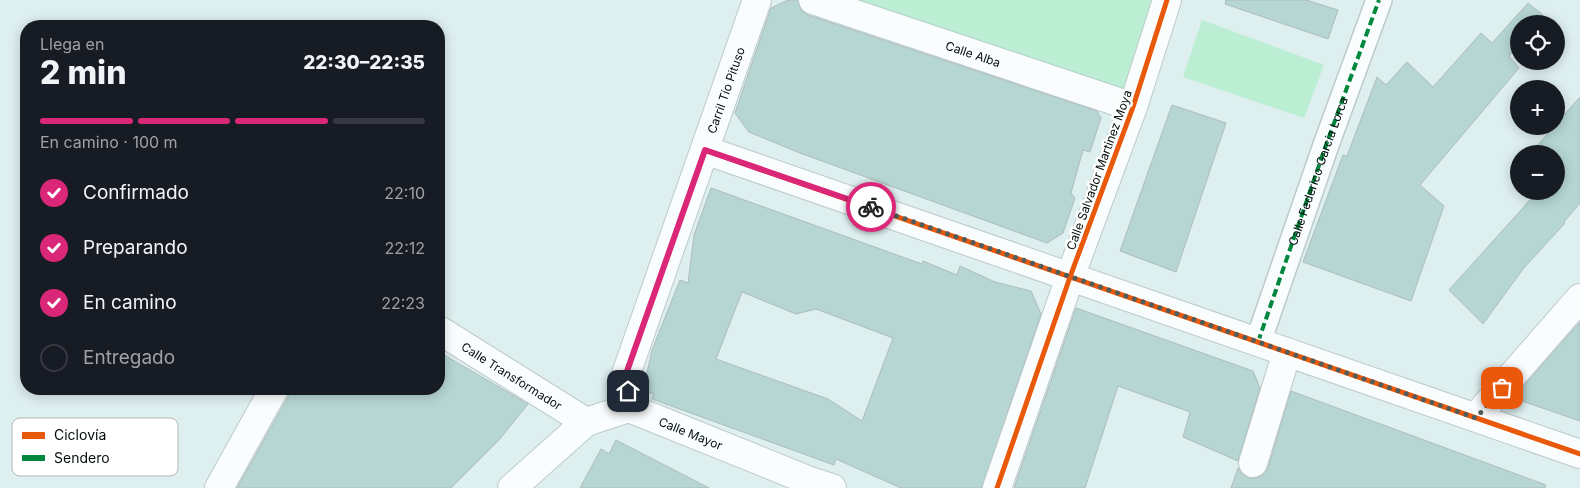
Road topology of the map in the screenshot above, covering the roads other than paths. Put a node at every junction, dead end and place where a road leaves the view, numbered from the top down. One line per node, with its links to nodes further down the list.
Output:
1 (757, 0): 6 (street, Carril Tío Pituso)
2 (813, 0): 5 (street, Calle Alba)
3 (1167, 0): 5 (street, Calle Salvador Martinez Moya)
4 (1379, 0): 10 (street, Calle Federico García Lorca)
5 (1133, 107): 7 (street, Calle Salvador Martinez Moya)
6 (705, 150): 7 (street); 13 (street, Carril Tío Pituso)
7 (1070, 277): 10 (street); 21 (street, Calle Salvador Martinez Moya)
8 (1580, 298): 14 (street)
9 (445, 334): 15 (street, Calle Transformador)
10 (1258, 342): 11 (street)
11 (1287, 352): 14 (street); 17 (street)
12 (271, 395): 18 (street)
13 (630, 408): 15 (street); 20 (street, Calle Mayor)
14 (1476, 418): 16 (street)
15 (586, 422): 19 (street)
16 (1580, 454)
17 (1253, 463)
18 (219, 488)
19 (512, 488)
20 (832, 488)
21 (997, 488)

